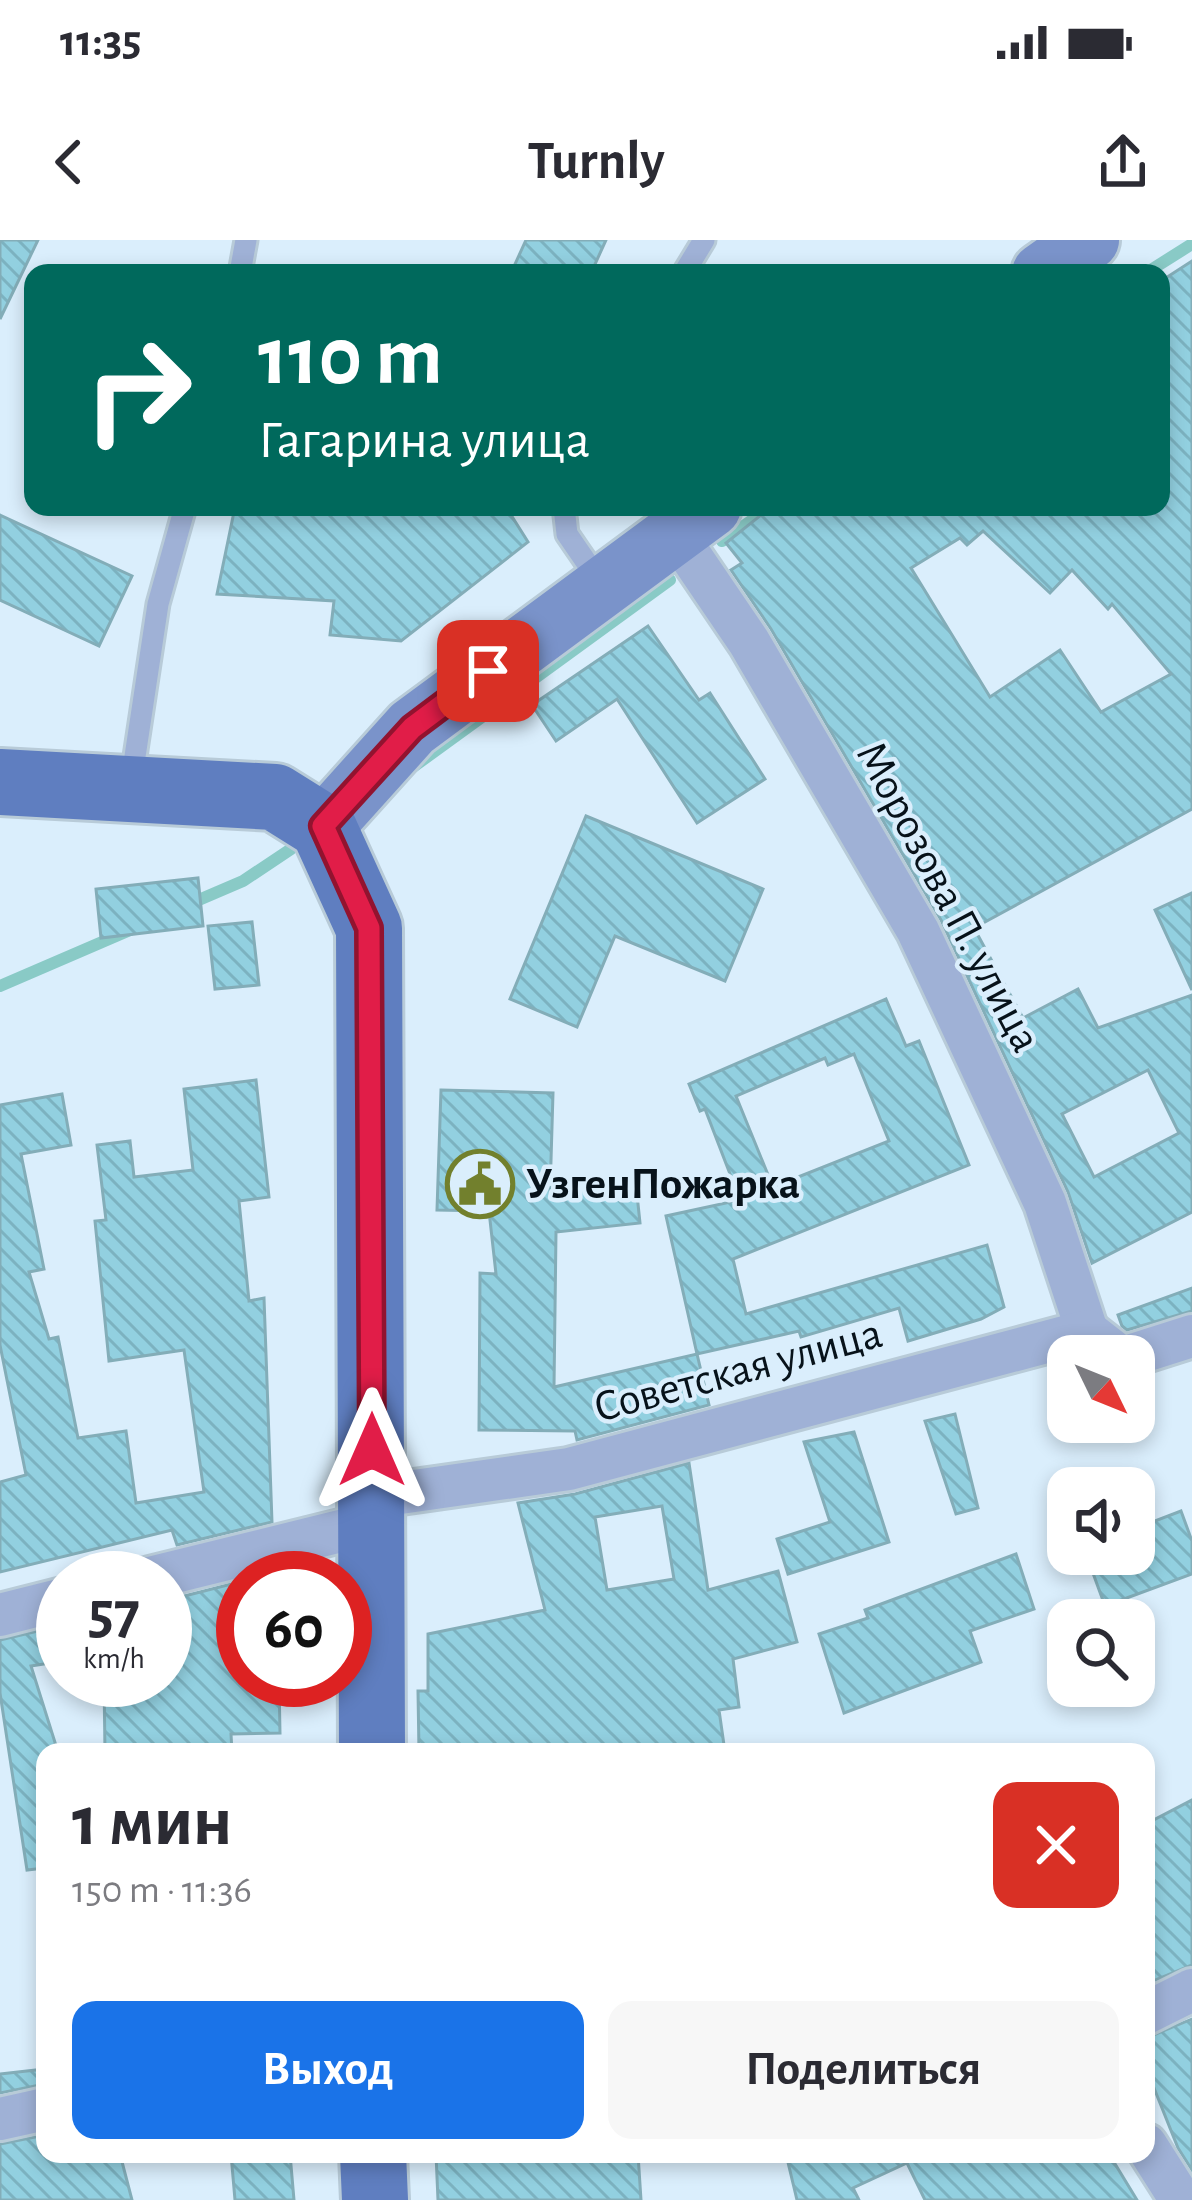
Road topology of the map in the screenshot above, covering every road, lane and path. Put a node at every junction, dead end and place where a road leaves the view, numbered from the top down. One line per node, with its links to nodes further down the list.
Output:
1 (1089, 240): 2 (street)
2 (1055, 264)
3 (182, 516): 8 (lane)
4 (565, 516): 6 (lane)
5 (693, 520): 6 (street); 10 (street, Морозова П. улица)
6 (603, 586): 9 (street)
7 (0, 782): 8 (main road)
8 (130, 789): 9 (main road)
9 (323, 826): 14 (main road)
10 (1099, 1335)
11 (1192, 1336): 12 (street)
12 (1155, 1348)
13 (1047, 1357): 14 (street, Советская улица)
14 (373, 1510): 15 (street, Советская улица); 18 (main road)
15 (192, 1565)
16 (36, 1606): 17 (street)
17 (0, 1615)
18 (372, 1743)
19 (1192, 1990): 20 (street)
20 (1155, 2008)
21 (36, 2111): 22 (street)
22 (0, 2119)
23 (1155, 2159): 26 (street)
24 (373, 2163): 25 (main road)
25 (375, 2200)
26 (1181, 2200)

